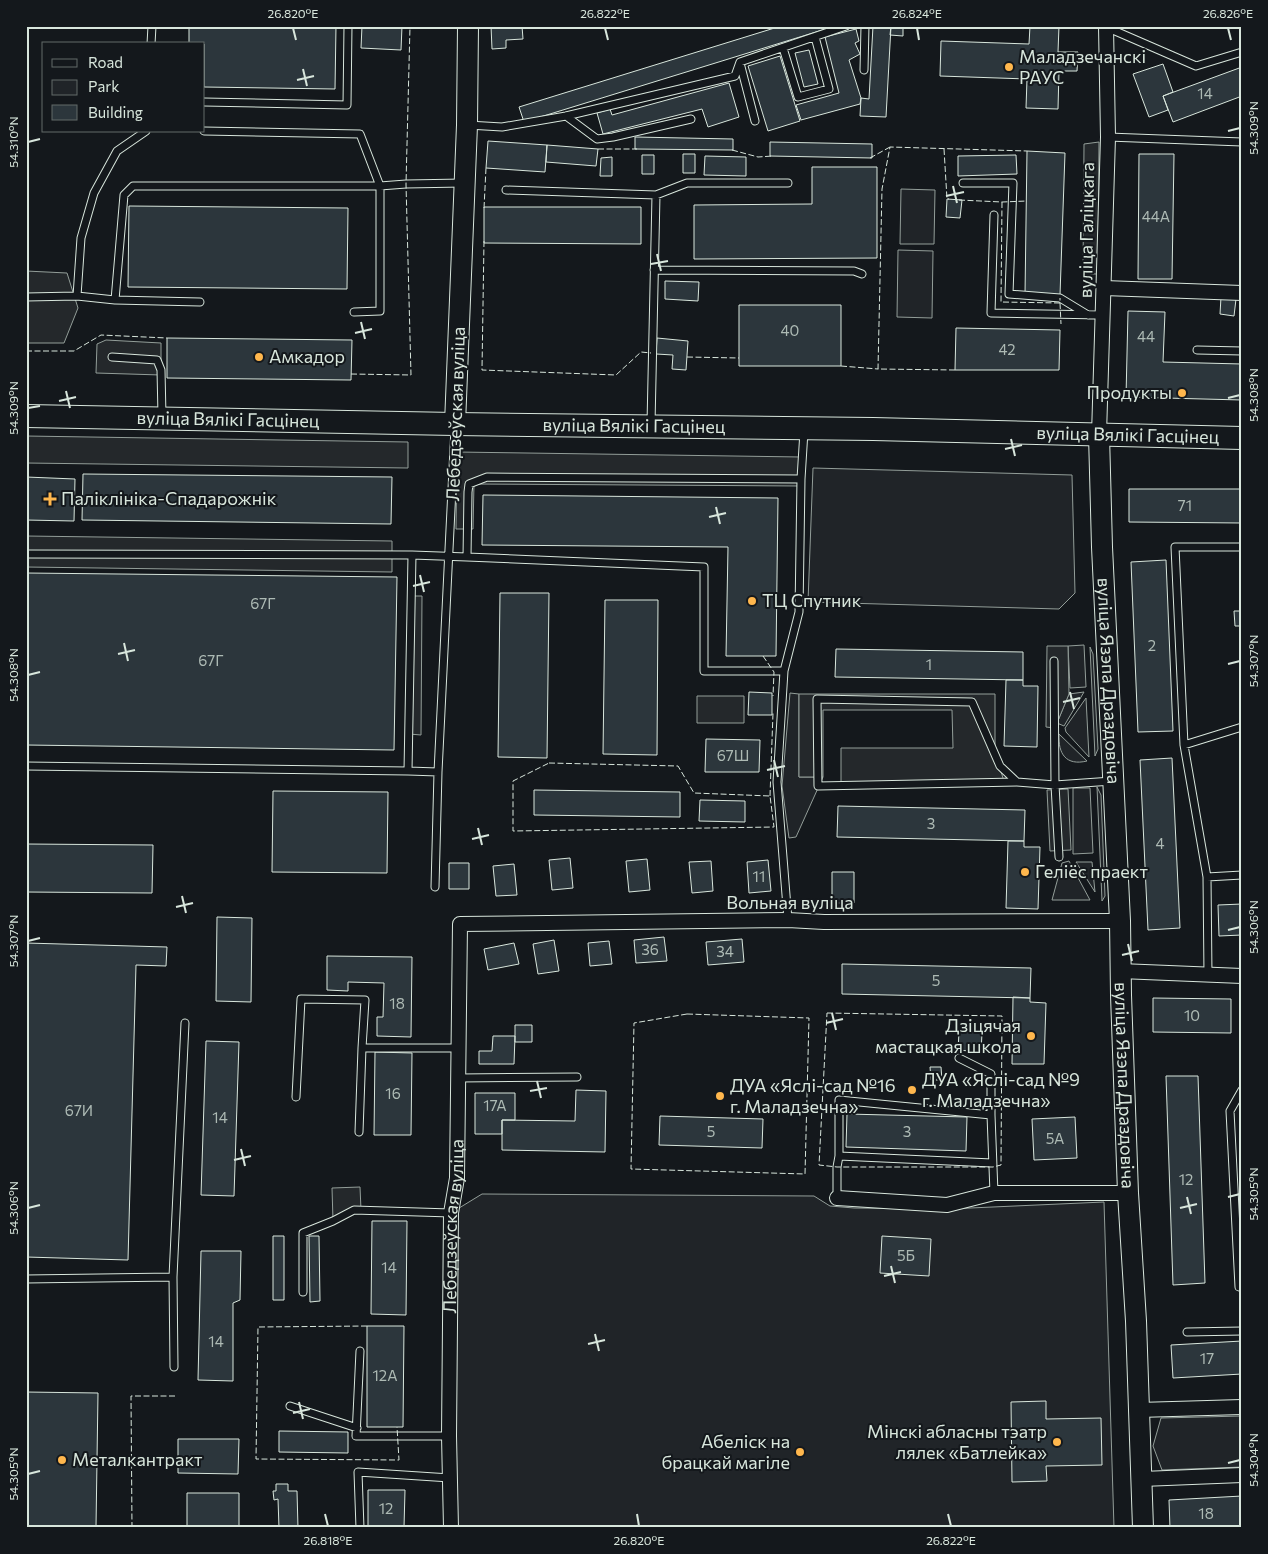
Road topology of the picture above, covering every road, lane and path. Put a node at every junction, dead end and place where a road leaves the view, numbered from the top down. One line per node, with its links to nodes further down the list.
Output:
1 (152, 26): 8 (lane)
2 (348, 26): 13 (lane)
3 (468, 26): 17 (street, Лебедзеўская вуліца)
4 (846, 26): 7 (lane)
5 (865, 26): 12 (lane)
6 (1106, 27): 10 (lane); 20 (street, вуліца Галіцкага)
7 (815, 37): 9 (lane); 9 (lane)
8 (151, 42)
9 (783, 48): 11 (lane)
10 (1242, 52)
11 (740, 62): 14 (lane); 16 (lane)
12 (864, 70)
13 (205, 102)
14 (566, 116): 15 (lane); 17 (lane)
15 (690, 119)
16 (755, 121)
17 (467, 125): 22 (street, Лебедзеўская вуліца)
18 (205, 131): 25 (lane)
19 (145, 132): 33 (lane)
20 (1108, 137): 21 (lane); 31 (street, вуліца Галіцкага)
21 (1242, 142)
22 (465, 183): 25 (lane); 45 (street, Лебедзеўская вуліца)
23 (788, 183): 27 (lane)
24 (963, 183): 38 (lane)
25 (380, 186): 35 (lane); 37 (lane)
26 (506, 190): 27 (lane)
27 (656, 195): 29 (lane)
28 (994, 215): 38 (lane)
29 (654, 270): 30 (lane); 46 (lane)
30 (862, 274)
31 (1104, 288): 32 (street); 39 (street, вуліца Галіцкага)
32 (1242, 293)
33 (77, 296): 34 (lane); 35 (lane)
34 (26, 297)
35 (115, 300): 36 (lane)
36 (200, 302)
37 (354, 312)
38 (1088, 315): 39 (lane)
39 (1103, 315): 48 (street, вуліца Галіцкага)
40 (1197, 350): 41 (lane)
41 (1242, 351)
42 (112, 357): 44 (lane)
43 (26, 416): 44 (main road, вуліца Вялікі Гасцінец)
44 (162, 419): 45 (main road, вуліца Вялікі Гасцінец)
45 (455, 424): 46 (main road, вуліца Вялікі Гасцінец); 54 (lane, Лебедзеўская вуліца)
46 (651, 427): 47 (main road, вуліца Вялікі Гасцінец)
47 (804, 429): 48 (main road, вуліца Вялікі Гасцінец); 50 (lane)
48 (1099, 435): 49 (main road, вуліца Вялікі Гасцінец); 63 (street, вуліца Язэпа Драздовіча)
49 (1242, 438)
50 (801, 478): 55 (lane); 57 (lane)
51 (1242, 547): 59 (lane)
52 (26, 554): 53 (lane)
53 (412, 555): 54 (lane); 61 (lane)
54 (448, 557): 55 (lane); 62 (lane, Лебедзеўская вуліца)
55 (467, 557): 57 (lane)
56 (1054, 662): 65 (lane)
57 (784, 671): 70 (lane)
58 (1242, 727): 59 (lane)
59 (1184, 744): 68 (lane)
60 (26, 766): 61 (lane)
61 (408, 771): 62 (lane)
62 (438, 772): 69 (lane, Лебедзеўская вуліца)
63 (1113, 781): 65 (lane); 71 (street, вуліца Язэпа Драздовіча)
64 (1017, 782): 64 (lane); 65 (lane)
65 (1055, 785): 66 (lane)
66 (1059, 857)
67 (1242, 875): 68 (lane)
68 (1207, 878): 74 (lane)
69 (434, 887)
70 (788, 920): 71 (street, Вольная вуліца); 72 (street, Вольная вуліца)
71 (1120, 921): 73 (street, вуліца Язэпа Драздовіча)
72 (460, 924): 78 (street, Лебедзеўская вуліца)
73 (1120, 972): 74 (street); 89 (street, вуліца Язэпа Драздовіча)
74 (1208, 974): 75 (street)
75 (1242, 976)
76 (185, 1023): 92 (lane)
77 (362, 1048): 78 (lane); 83 (lane); 85 (lane)
78 (459, 1048): 81 (street, Лебедзеўская вуліца)
79 (959, 1058): 84 (lane)
80 (577, 1077): 81 (lane)
81 (459, 1078): 91 (street, Лебедзеўская вуліца)
82 (1242, 1090): 94 (lane)
83 (296, 1097)
84 (991, 1116): 86 (lane); 87 (lane)
85 (359, 1132)
86 (839, 1156): 87 (lane); 90 (lane)
87 (992, 1163): 88 (lane)
88 (994, 1193): 89 (street); 90 (street)
89 (1128, 1193): 102 (street, вуліца Язэпа Драздовіча)
90 (837, 1198)
91 (451, 1213): 95 (lane); 104 (street, Лебедзеўская вуліца)
92 (173, 1277): 93 (lane); 99 (lane)
93 (26, 1279)
94 (1238, 1287)
95 (303, 1292)
96 (1242, 1331): 97 (lane)
97 (1187, 1332)
98 (360, 1351): 103 (lane)
99 (174, 1367)
100 (290, 1406): 103 (lane)
101 (1242, 1407): 102 (street)
102 (1138, 1410): 107 (street, вуліца Язэпа Драздовіча)
103 (356, 1428): 104 (lane)
104 (449, 1436): 106 (street, Лебедзеўская вуліца)
105 (1242, 1475): 107 (street)
106 (450, 1478): 108 (lane); 109 (street, Лебедзеўская вуліца)
107 (1142, 1478): 110 (street, вуліца Язэпа Драздовіча)
108 (360, 1528)
109 (451, 1528)
110 (1143, 1528)

